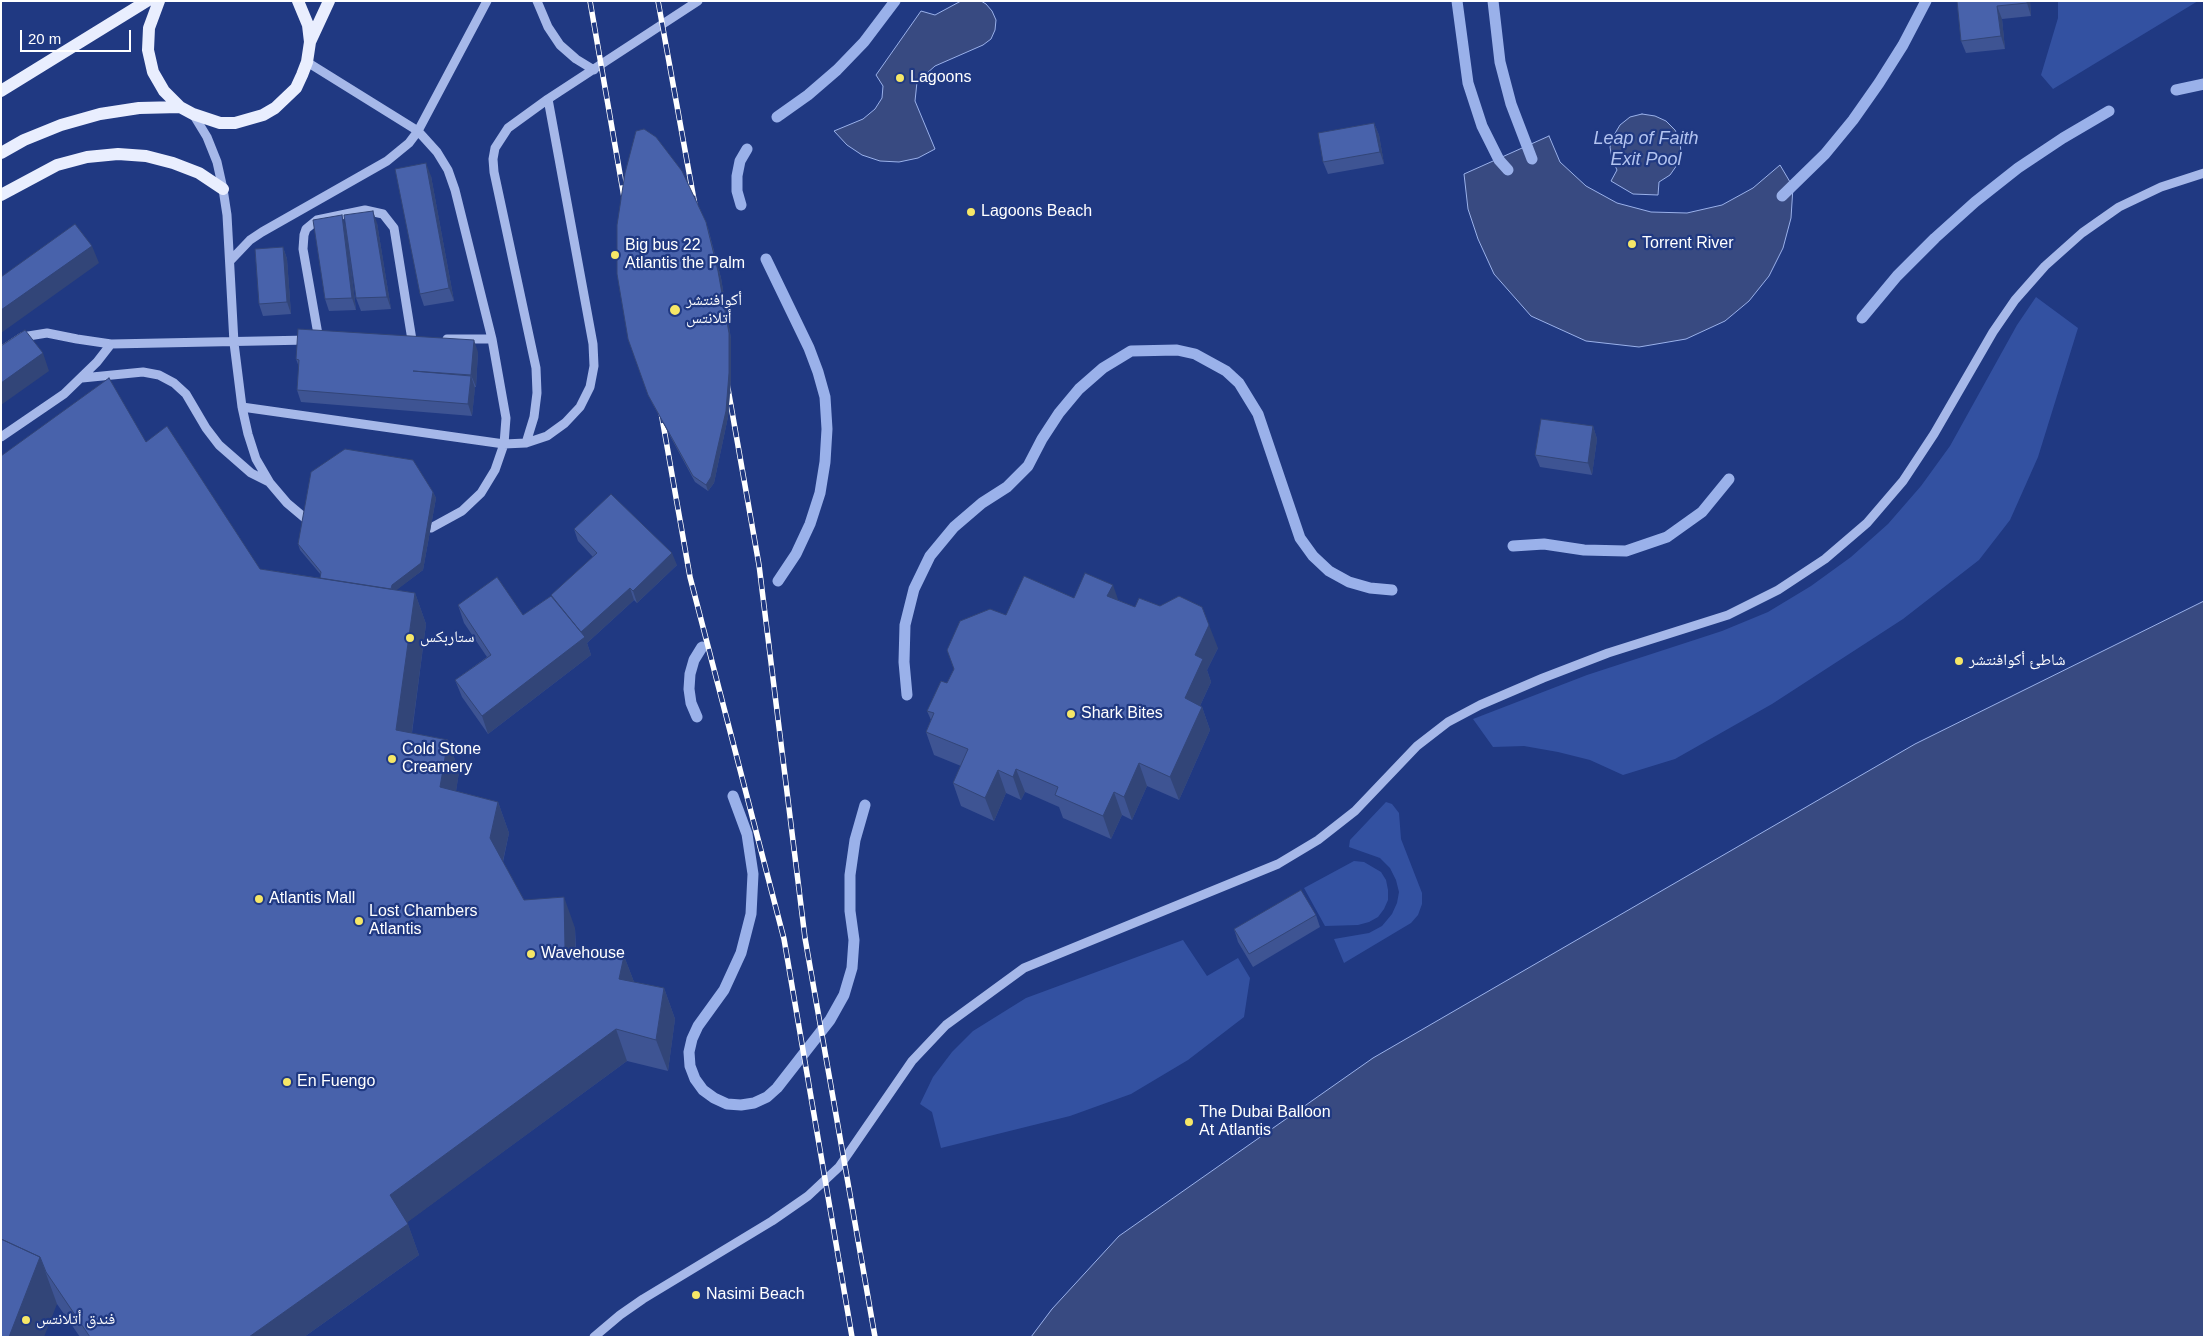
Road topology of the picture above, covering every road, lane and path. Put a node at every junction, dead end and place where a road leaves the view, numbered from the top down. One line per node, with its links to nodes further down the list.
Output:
1 (147, 1): 11 (main road)
2 (159, 1): 13 (main road)
3 (298, 1): 8 (main road)
4 (330, 1): 8 (main road)
5 (487, 1): 15 (street)
6 (537, 1): 10 (street)
7 (698, 1): 10 (street)
8 (310, 42): 9 (main road)
9 (307, 62): 14 (main road); 15 (street)
10 (594, 70): 12 (street)
11 (1, 91)
12 (548, 99): 30 (street); 30 (street)
13 (180, 106): 14 (main road); 16 (main road)
14 (192, 114): 18 (street)
15 (418, 131): 20 (street); 22 (street)
16 (1, 154)
17 (2204, 173): 35 (street)
18 (224, 189): 19 (main road); 20 (street)
19 (1, 195)
20 (230, 261): 24 (street)
21 (438, 339): 22 (street)
22 (492, 339): 31 (street)
23 (411, 340): 24 (street)
24 (234, 343): 25 (street); 28 (street)
25 (112, 344): 26 (street); 27 (street)
26 (1, 351)
27 (82, 378): 29 (street); 32 (street)
28 (242, 407): 31 (street); 32 (street)
29 (1, 437)
30 (526, 443): 31 (street)
31 (504, 444): 34 (street)
32 (270, 483): 33 (street)
33 (306, 519)
34 (430, 528)
35 (594, 1337)

